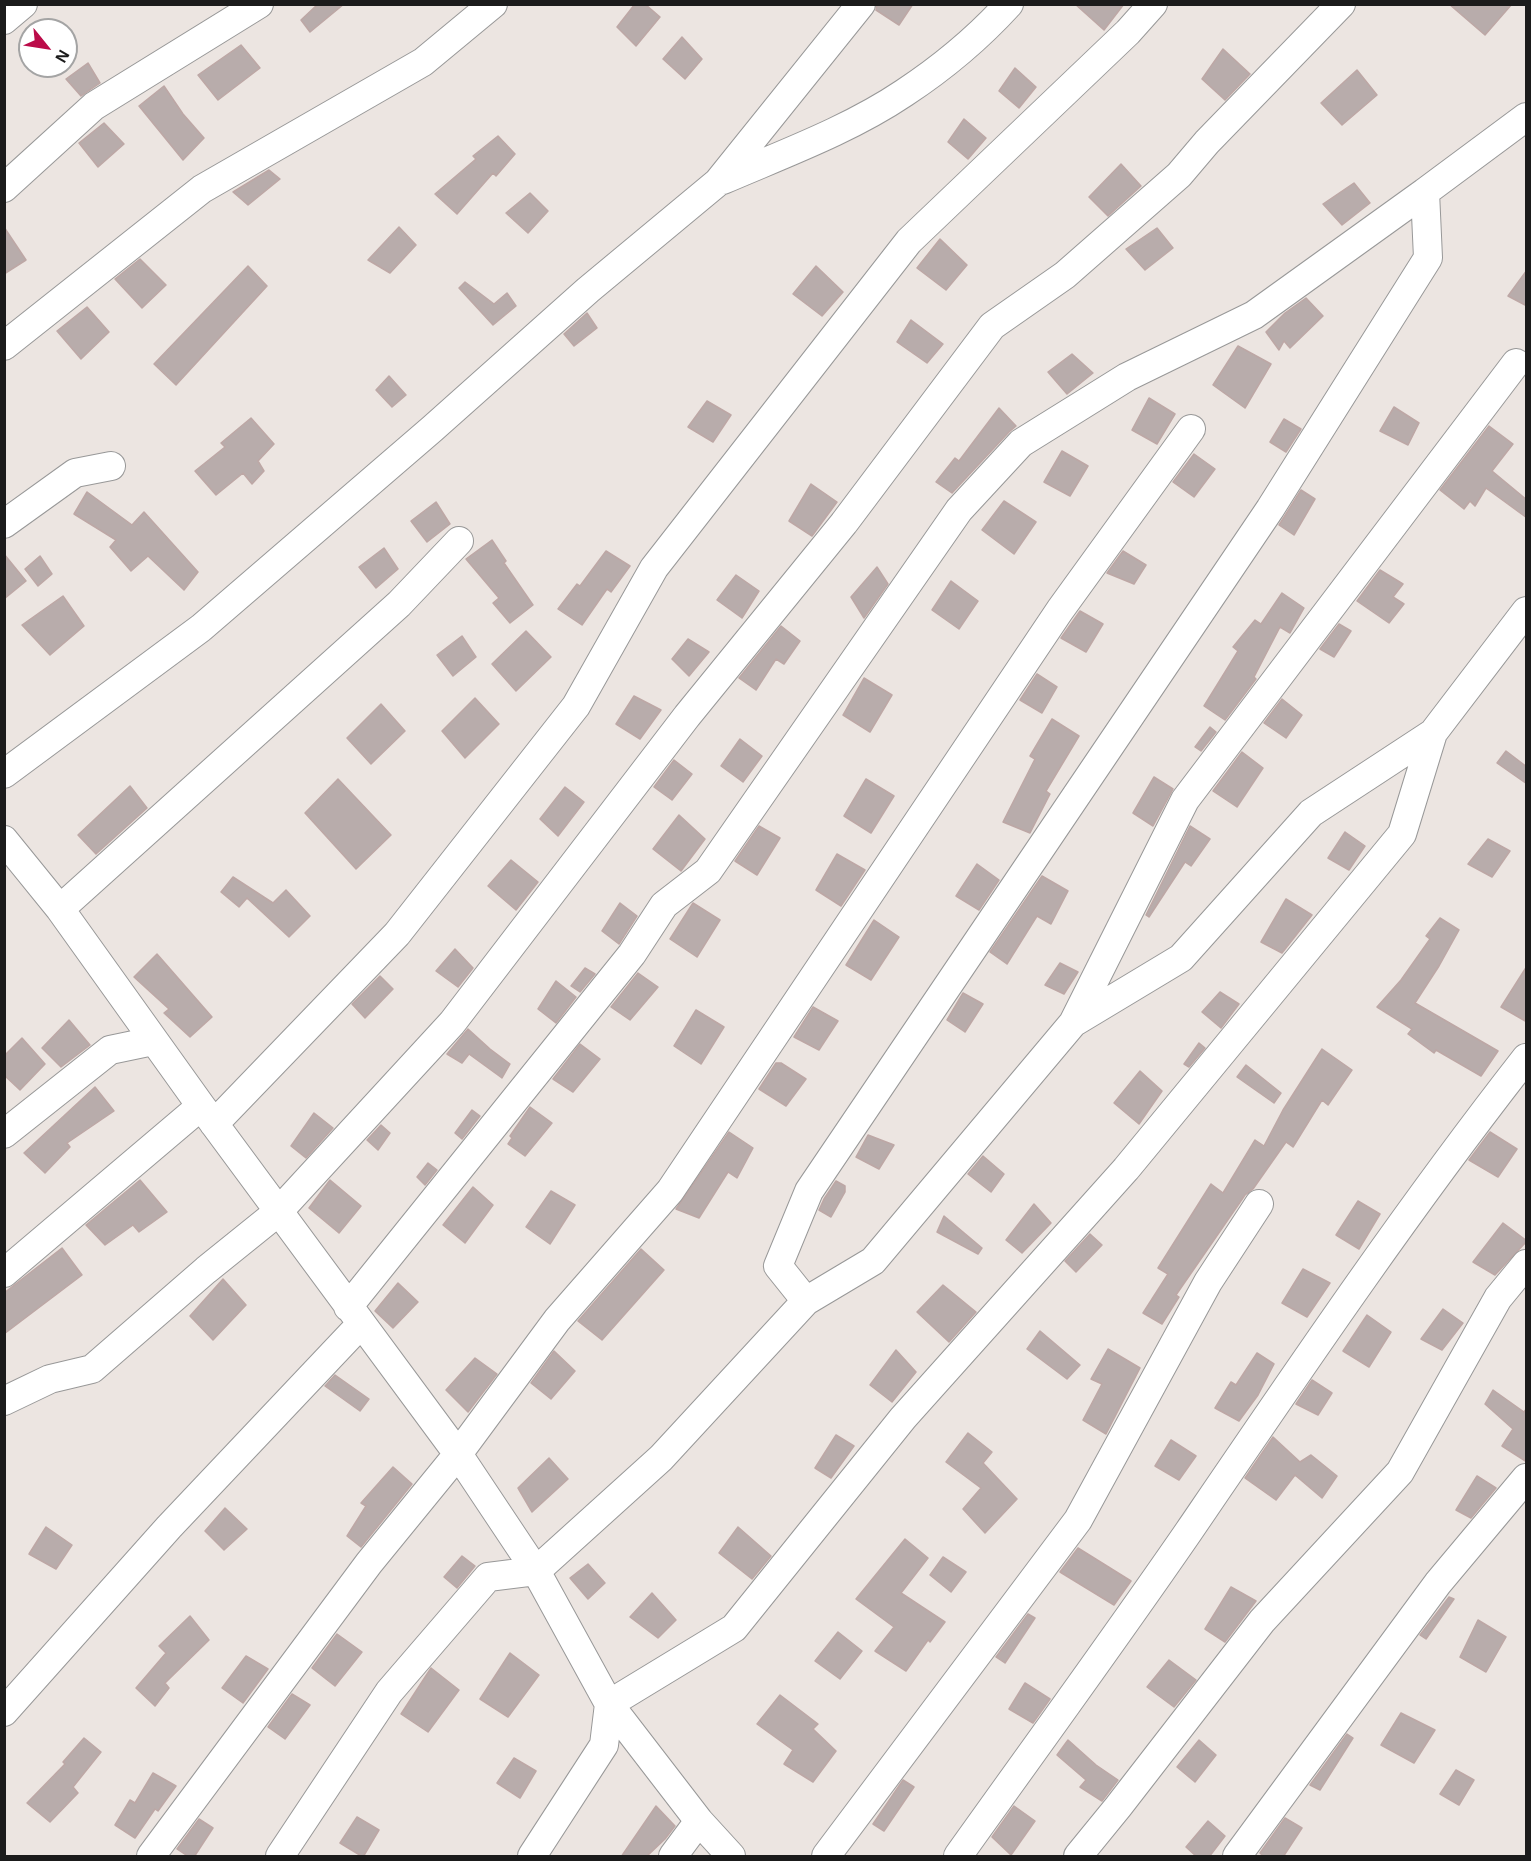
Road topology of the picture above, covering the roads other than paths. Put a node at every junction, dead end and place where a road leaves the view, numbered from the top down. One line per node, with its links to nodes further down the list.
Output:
1 (23, 4): 8 (street)
2 (259, 4): 11 (street)
3 (493, 4): 13 (street)
4 (861, 4): 10 (street)
5 (1009, 4): 10 (street)
6 (1153, 4): 27 (street)
7 (1341, 4): 30 (street)
8 (4, 20)
9 (1527, 117): 12 (street)
10 (718, 182): 21 (street)
11 (4, 188)
12 (1425, 192): 33 (street); 34 (street)
13 (4, 346)
14 (1516, 363): 24 (street)
15 (1191, 429): 36 (street)
16 (111, 466): 17 (street)
17 (4, 524)
18 (459, 541): 23 (street)
19 (1527, 611): 20 (street)
20 (1433, 733): 24 (street); 39 (street)
21 (4, 774)
22 (4, 840): 23 (street)
23 (60, 909): 25 (street)
24 (1073, 1023): 33 (street)
25 (153, 1041): 27 (street); 28 (street)
26 (1527, 1058): 48 (street)
27 (207, 1115): 30 (street); 32 (street)
28 (4, 1134)
29 (1259, 1204): 47 (street)
30 (278, 1212): 34 (street); 35 (street)
31 (1527, 1264): 49 (street)
32 (4, 1273)
33 (806, 1301): 38 (street)
34 (354, 1315): 36 (street); 40 (street)
35 (4, 1401)
36 (458, 1454): 38 (street); 42 (street)
37 (1527, 1478): 50 (street)
38 (536, 1571): 39 (street); 43 (street)
39 (609, 1704): 41 (street); 44 (street)
40 (4, 1712)
41 (699, 1821): 45 (street); 46 (street)
42 (151, 1857)
43 (280, 1857)
44 (532, 1857)
45 (673, 1857)
46 (731, 1857)
47 (826, 1857)
48 (958, 1857)
49 (1078, 1857)
50 (1237, 1857)

